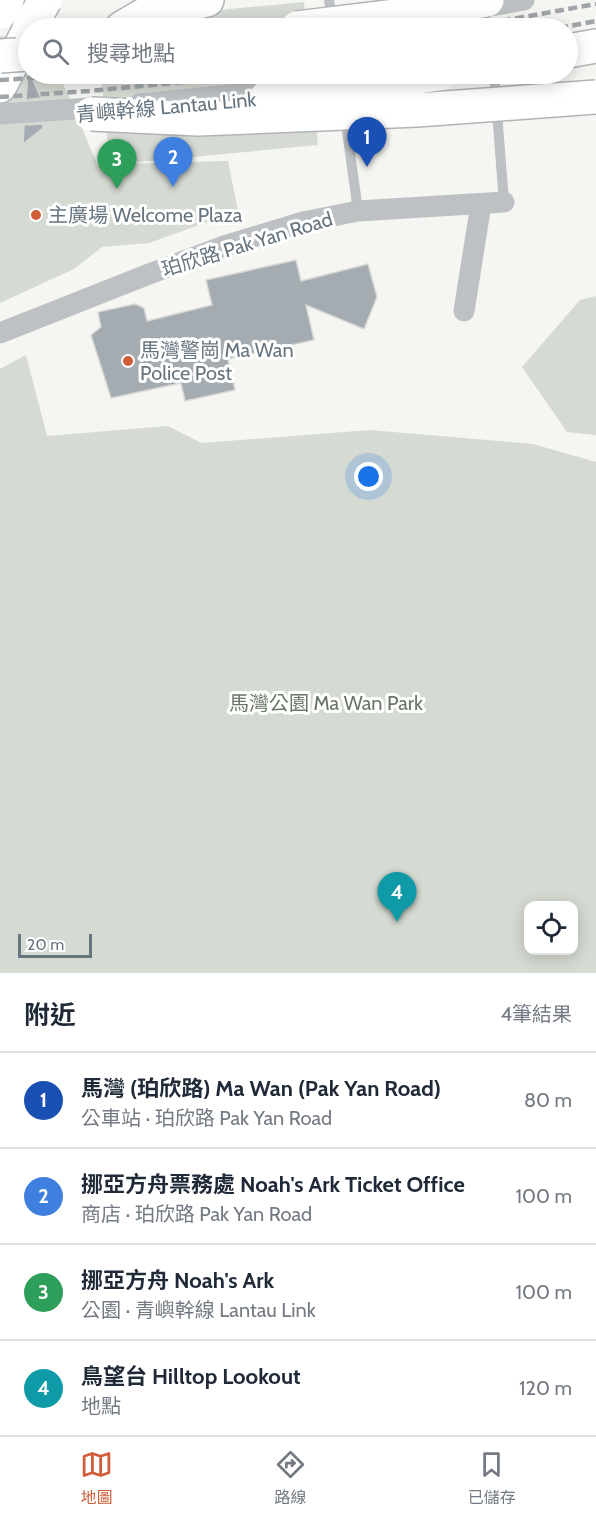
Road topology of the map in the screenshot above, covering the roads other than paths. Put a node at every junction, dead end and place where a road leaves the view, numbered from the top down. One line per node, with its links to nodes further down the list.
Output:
1 (7, 0): 7 (highway, bridge)
2 (45, 0): 8 (highway, bridge)
3 (207, 0): 9 (highway)
4 (329, 0): 10 (lane)
5 (488, 0): 11 (highway, bridge)
6 (524, 0): 12 (street)
7 (0, 12)
8 (35, 18)
9 (139, 18)
10 (332, 18)
11 (379, 18)
12 (421, 18)
13 (596, 39): 14 (street)
14 (578, 43)
15 (596, 46): 16 (highway)
16 (578, 49)
17 (18, 51): 26 (highway)
18 (18, 55): 19 (highway, bridge)
19 (0, 56)
20 (18, 62): 21 (street)
21 (0, 63)
22 (319, 84): 28 (street, 青嶼幹線 Lantau Link, bridge)
23 (341, 84): 33 (lane)
24 (366, 84): 29 (highway, 青嶼幹線 Lantau Link, bridge)
25 (495, 84): 31 (lane)
26 (0, 86)
27 (596, 97): 29 (highway, bridge)
28 (0, 114)
29 (91, 114): 30 (highway, 青嶼幹線 Lantau Link)
30 (0, 121)
31 (504, 202): 32 (street, 珀欣路 Pak Yan Road)
32 (482, 204): 33 (street, 珀欣路 Pak Yan Road); 34 (street)
33 (358, 211): 35 (street, 珀欣路 Pak Yan Road)
34 (464, 311)
35 (0, 333)

